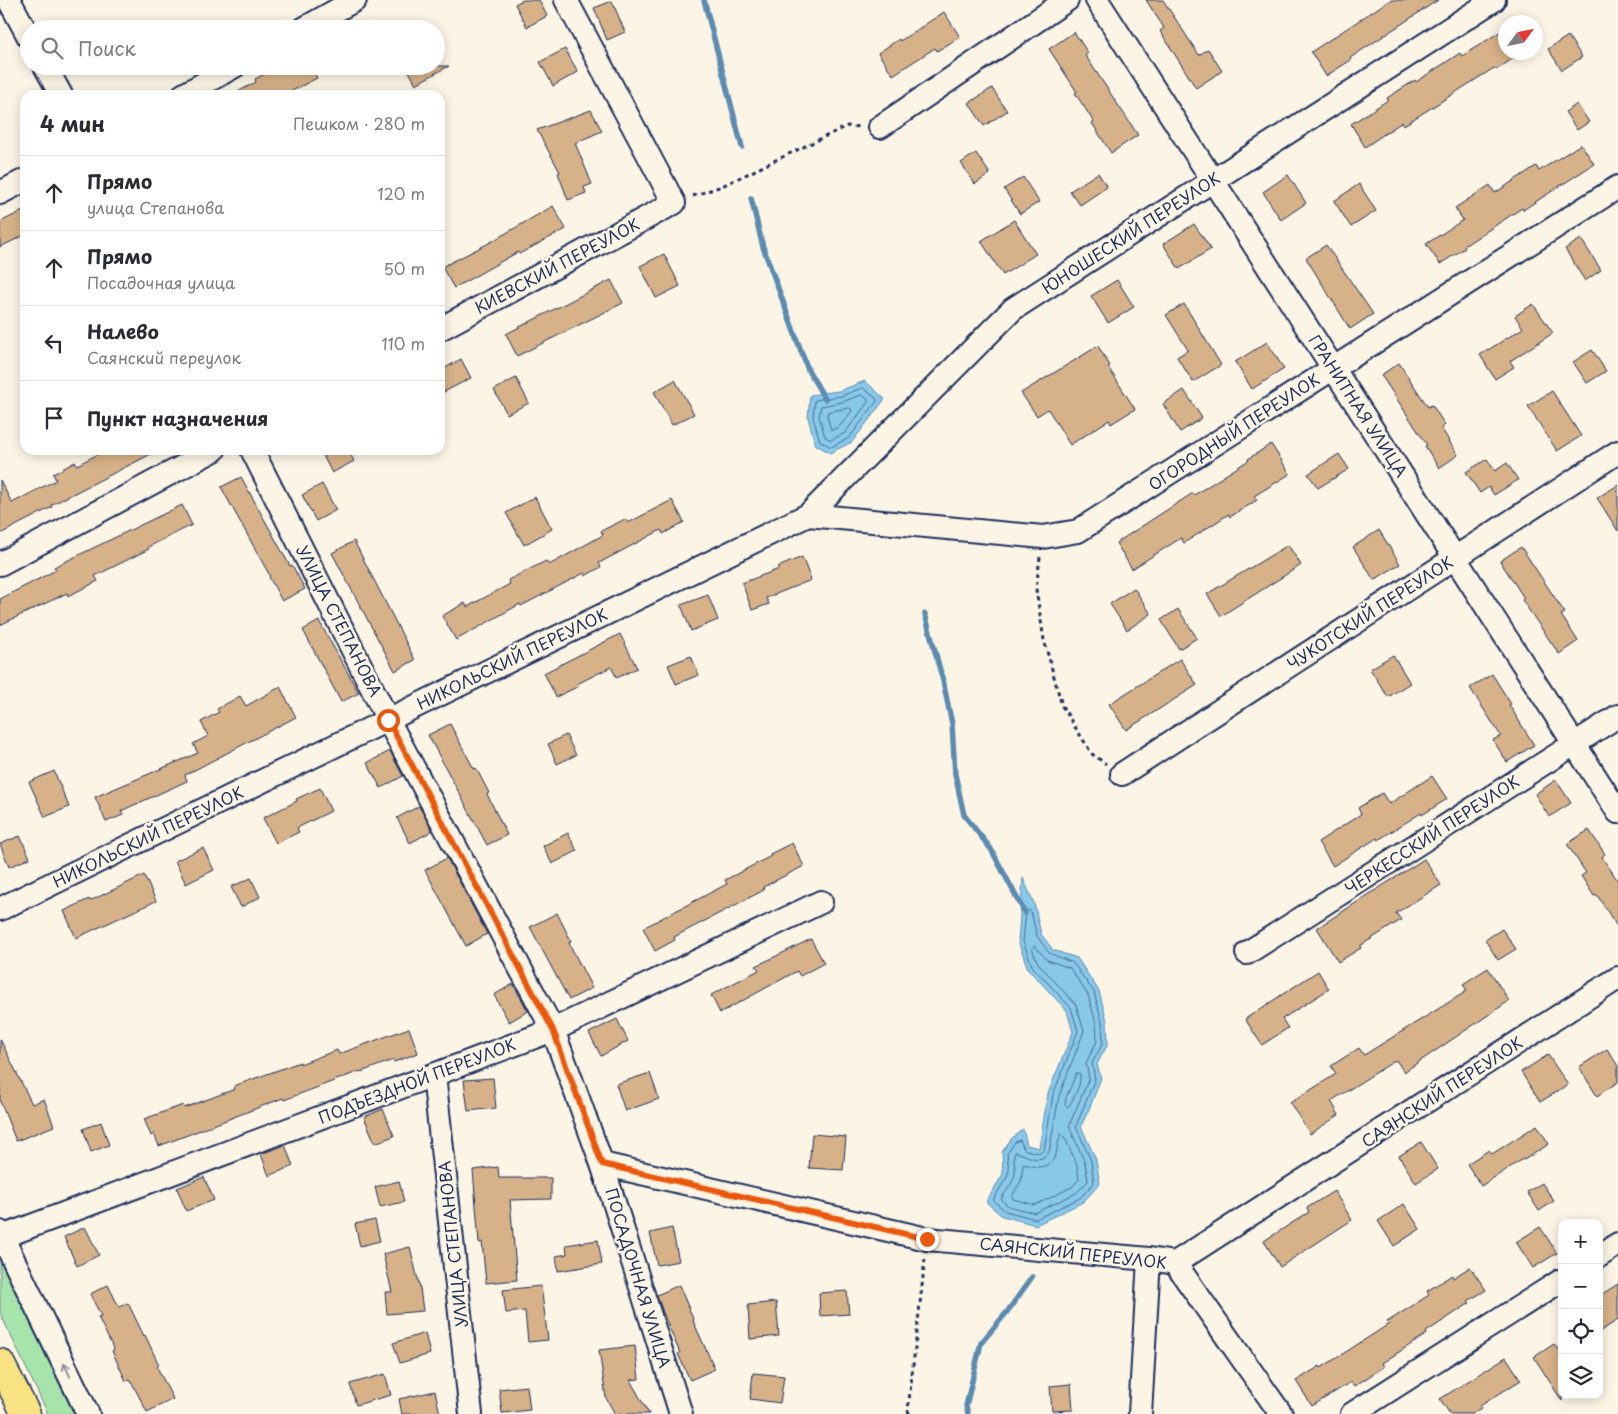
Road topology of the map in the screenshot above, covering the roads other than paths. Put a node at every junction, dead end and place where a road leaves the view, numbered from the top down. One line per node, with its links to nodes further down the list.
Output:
1 (8, 0): 8 (street)
2 (354, 0): 7 (street)
3 (566, 0): 18 (street, КИЕВСКИЙ ПЕРЕУЛОК)
4 (1067, 0): 13 (street)
5 (1097, 0): 14 (street, ГРАНИТНАЯ УЛИЦА)
6 (1494, 0): 14 (street, ЮНОШЕСКИЙ ПЕРЕУЛОК)
7 (318, 20)
8 (20, 21)
9 (50, 75): 11 (street)
10 (219, 75): 12 (street)
11 (58, 90)
12 (192, 90)
13 (880, 127)
14 (1213, 180): 19 (street, ГРАНИТНАЯ УЛИЦА); 23 (street, ЮНОШЕСКИЙ ПЕРЕУЛОК)
15 (20, 183): 17 (street)
16 (1618, 187): 19 (street, ОГОРОДНЫЙ ПЕРЕУЛОК)
17 (0, 193)
18 (445, 325)
19 (1334, 368): 23 (street, ОГОРОДНЫЙ ПЕРЕУЛОК); 24 (street, ГРАНИТНАЯ УЛИЦА)
20 (1618, 452): 24 (street, ЧУКОТСКИЙ ПЕРЕУЛОК)
21 (205, 455): 25 (street)
22 (255, 455): 27 (street, УЛИЦА СТЕПАНОВА)
23 (808, 515): 27 (street, НИКОЛЬСКИЙ ПЕРЕУЛОК)
24 (1455, 558): 28 (street, ГРАНИТНАЯ УЛИЦА); 29 (street, ЧУКОТСКИЙ ПЕРЕУЛОК)
25 (0, 564)
26 (1618, 716): 28 (street, ЧЕРКЕССКИЙ ПЕРЕУЛОК)
27 (388, 720): 32 (street, НИКОЛЬСКИЙ ПЕРЕУЛОК); 35 (street, УЛИЦА СТЕПАНОВА)
28 (1574, 744): 30 (street, ГРАНИТНАЯ УЛИЦА); 33 (street, ЧЕРКЕССКИЙ ПЕРЕУЛОК)
29 (1122, 774)
30 (1618, 812)
31 (821, 902): 35 (street, ПОДЪЕЗДНОЙ ПЕРЕУЛОК)
32 (0, 909)
33 (1247, 954)
34 (1618, 978): 42 (street, САЯНСКИЙ ПЕРЕУЛОК)
35 (553, 1030): 36 (street, ПОДЪЕЗДНОЙ ПЕРЕУЛОК); 37 (street, ПОСАДОЧНАЯ УЛИЦА)
36 (434, 1075): 38 (street, ПОДЪЕЗДНОЙ ПЕРЕУЛОК); 48 (street, УЛИЦА СТЕПАНОВА)
37 (602, 1164): 41 (street, САЯНСКИЙ ПЕРЕУЛОК); 45 (street, ПОСАДОЧНАЯ УЛИЦА)
38 (1, 1234): 47 (street, one-way to 38)
39 (1618, 1244): 40 (street)
40 (1603, 1253)
41 (1149, 1259): 42 (street, САЯНСКИЙ ПЕРЕУЛОК); 49 (street)
42 (1175, 1263): 50 (street)
43 (1558, 1283): 51 (street)
44 (0, 1363): 46 (main road)
45 (675, 1412)
46 (26, 1414)
47 (88, 1414)
48 (471, 1414)
49 (1140, 1414)
50 (1281, 1414)
51 (1352, 1414)

